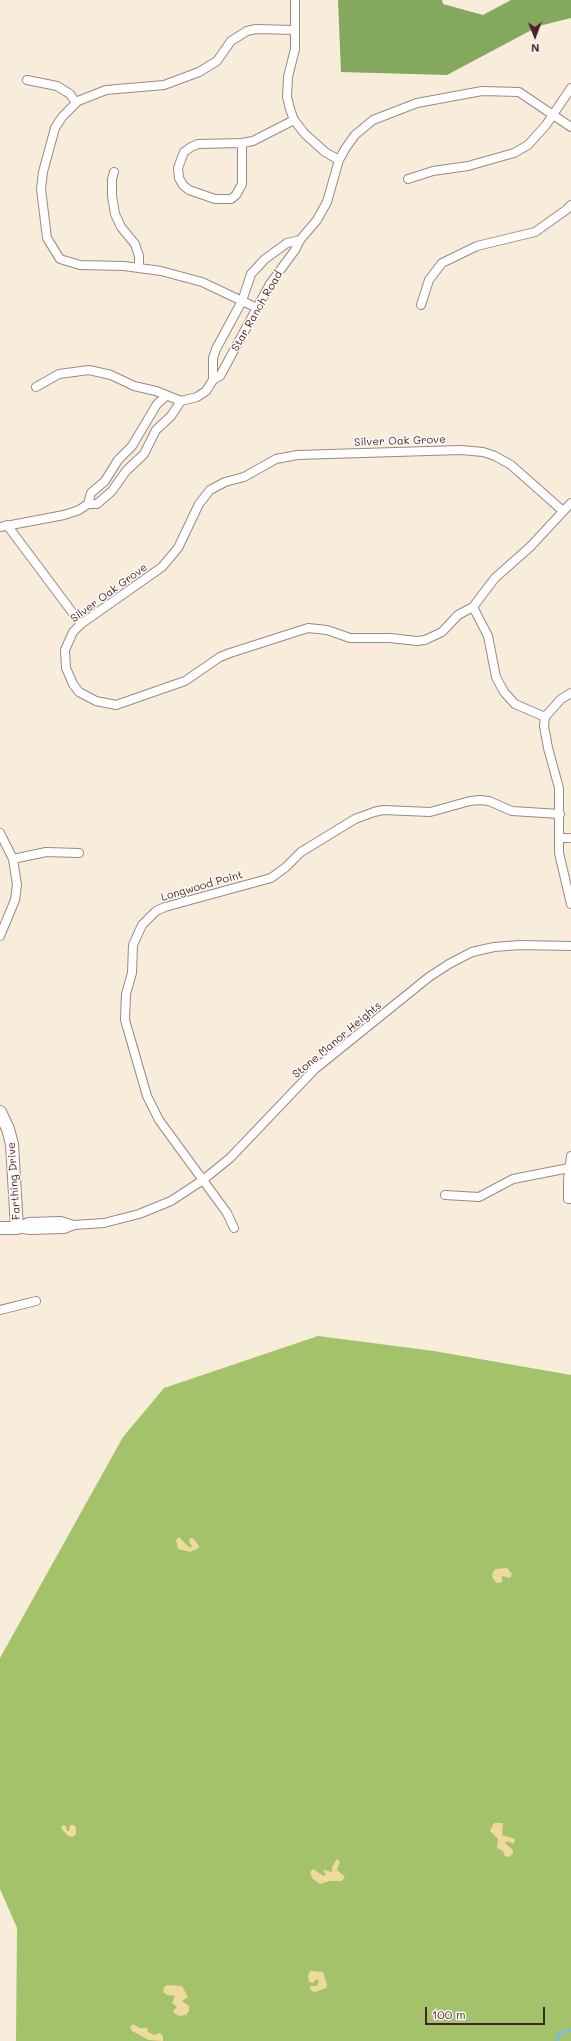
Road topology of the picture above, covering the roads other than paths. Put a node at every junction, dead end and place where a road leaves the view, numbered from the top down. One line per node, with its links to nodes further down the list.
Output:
1 (295, 0): 2 (street)
2 (295, 30): 5 (street); 7 (street)
3 (27, 80): 5 (street)
4 (571, 88): 6 (street)
5 (76, 103): 15 (street)
6 (553, 114): 8 (street, Star Ranch Road); 10 (street, Star Ranch Road); 12 (street)
7 (294, 120): 9 (street); 10 (street)
8 (571, 126)
9 (242, 143): 9 (street)
10 (339, 160): 14 (street, Star Ranch Road)
11 (114, 172): 15 (street)
12 (408, 179)
13 (571, 205): 17 (street)
14 (300, 240): 16 (street, Star Ranch Road); 18 (street, Star Ranch Road)
15 (139, 268): 16 (street)
16 (242, 301): 18 (street); 19 (street, Star Ranch Road)
17 (421, 305)
18 (257, 308): 19 (street, Star Ranch Road)
19 (213, 380): 22 (street, Star Ranch Road)
20 (36, 387): 21 (street)
21 (166, 396): 22 (street); 23 (street)
22 (181, 401): 24 (street)
23 (144, 423): 24 (street); 26 (street)
24 (156, 430): 26 (street)
25 (571, 503): 27 (street, Silver Oak Grove)
26 (88, 504): 28 (street)
27 (563, 511): 29 (street, Silver Oak Grove); 30 (street, Silver Oak Grove)
28 (4, 526): 30 (street)
29 (473, 607): 30 (street, Silver Oak Grove); 32 (street)
30 (81, 624)
31 (571, 693): 32 (street)
32 (545, 717): 33 (street)
33 (560, 814): 35 (street); 45 (street, Longwood Point)
34 (0, 833): 38 (street)
35 (560, 838): 36 (street); 39 (street)
36 (569, 838)
37 (79, 853): 38 (street)
38 (13, 859): 40 (street)
39 (571, 904)
40 (0, 936)
41 (571, 946): 45 (street, Stone Manor Heights)
42 (0, 1112): 49 (street, Farthing Drive)
43 (571, 1156): 44 (street)
44 (569, 1168): 46 (street); 47 (street)
45 (203, 1180): 49 (street, Stone Manor Heights); 50 (street, Longwood Point)
46 (445, 1195)
47 (571, 1199)
48 (0, 1228): 49 (street)
49 (17, 1228)
50 (234, 1228)
51 (36, 1301): 52 (street)
52 (0, 1310)

